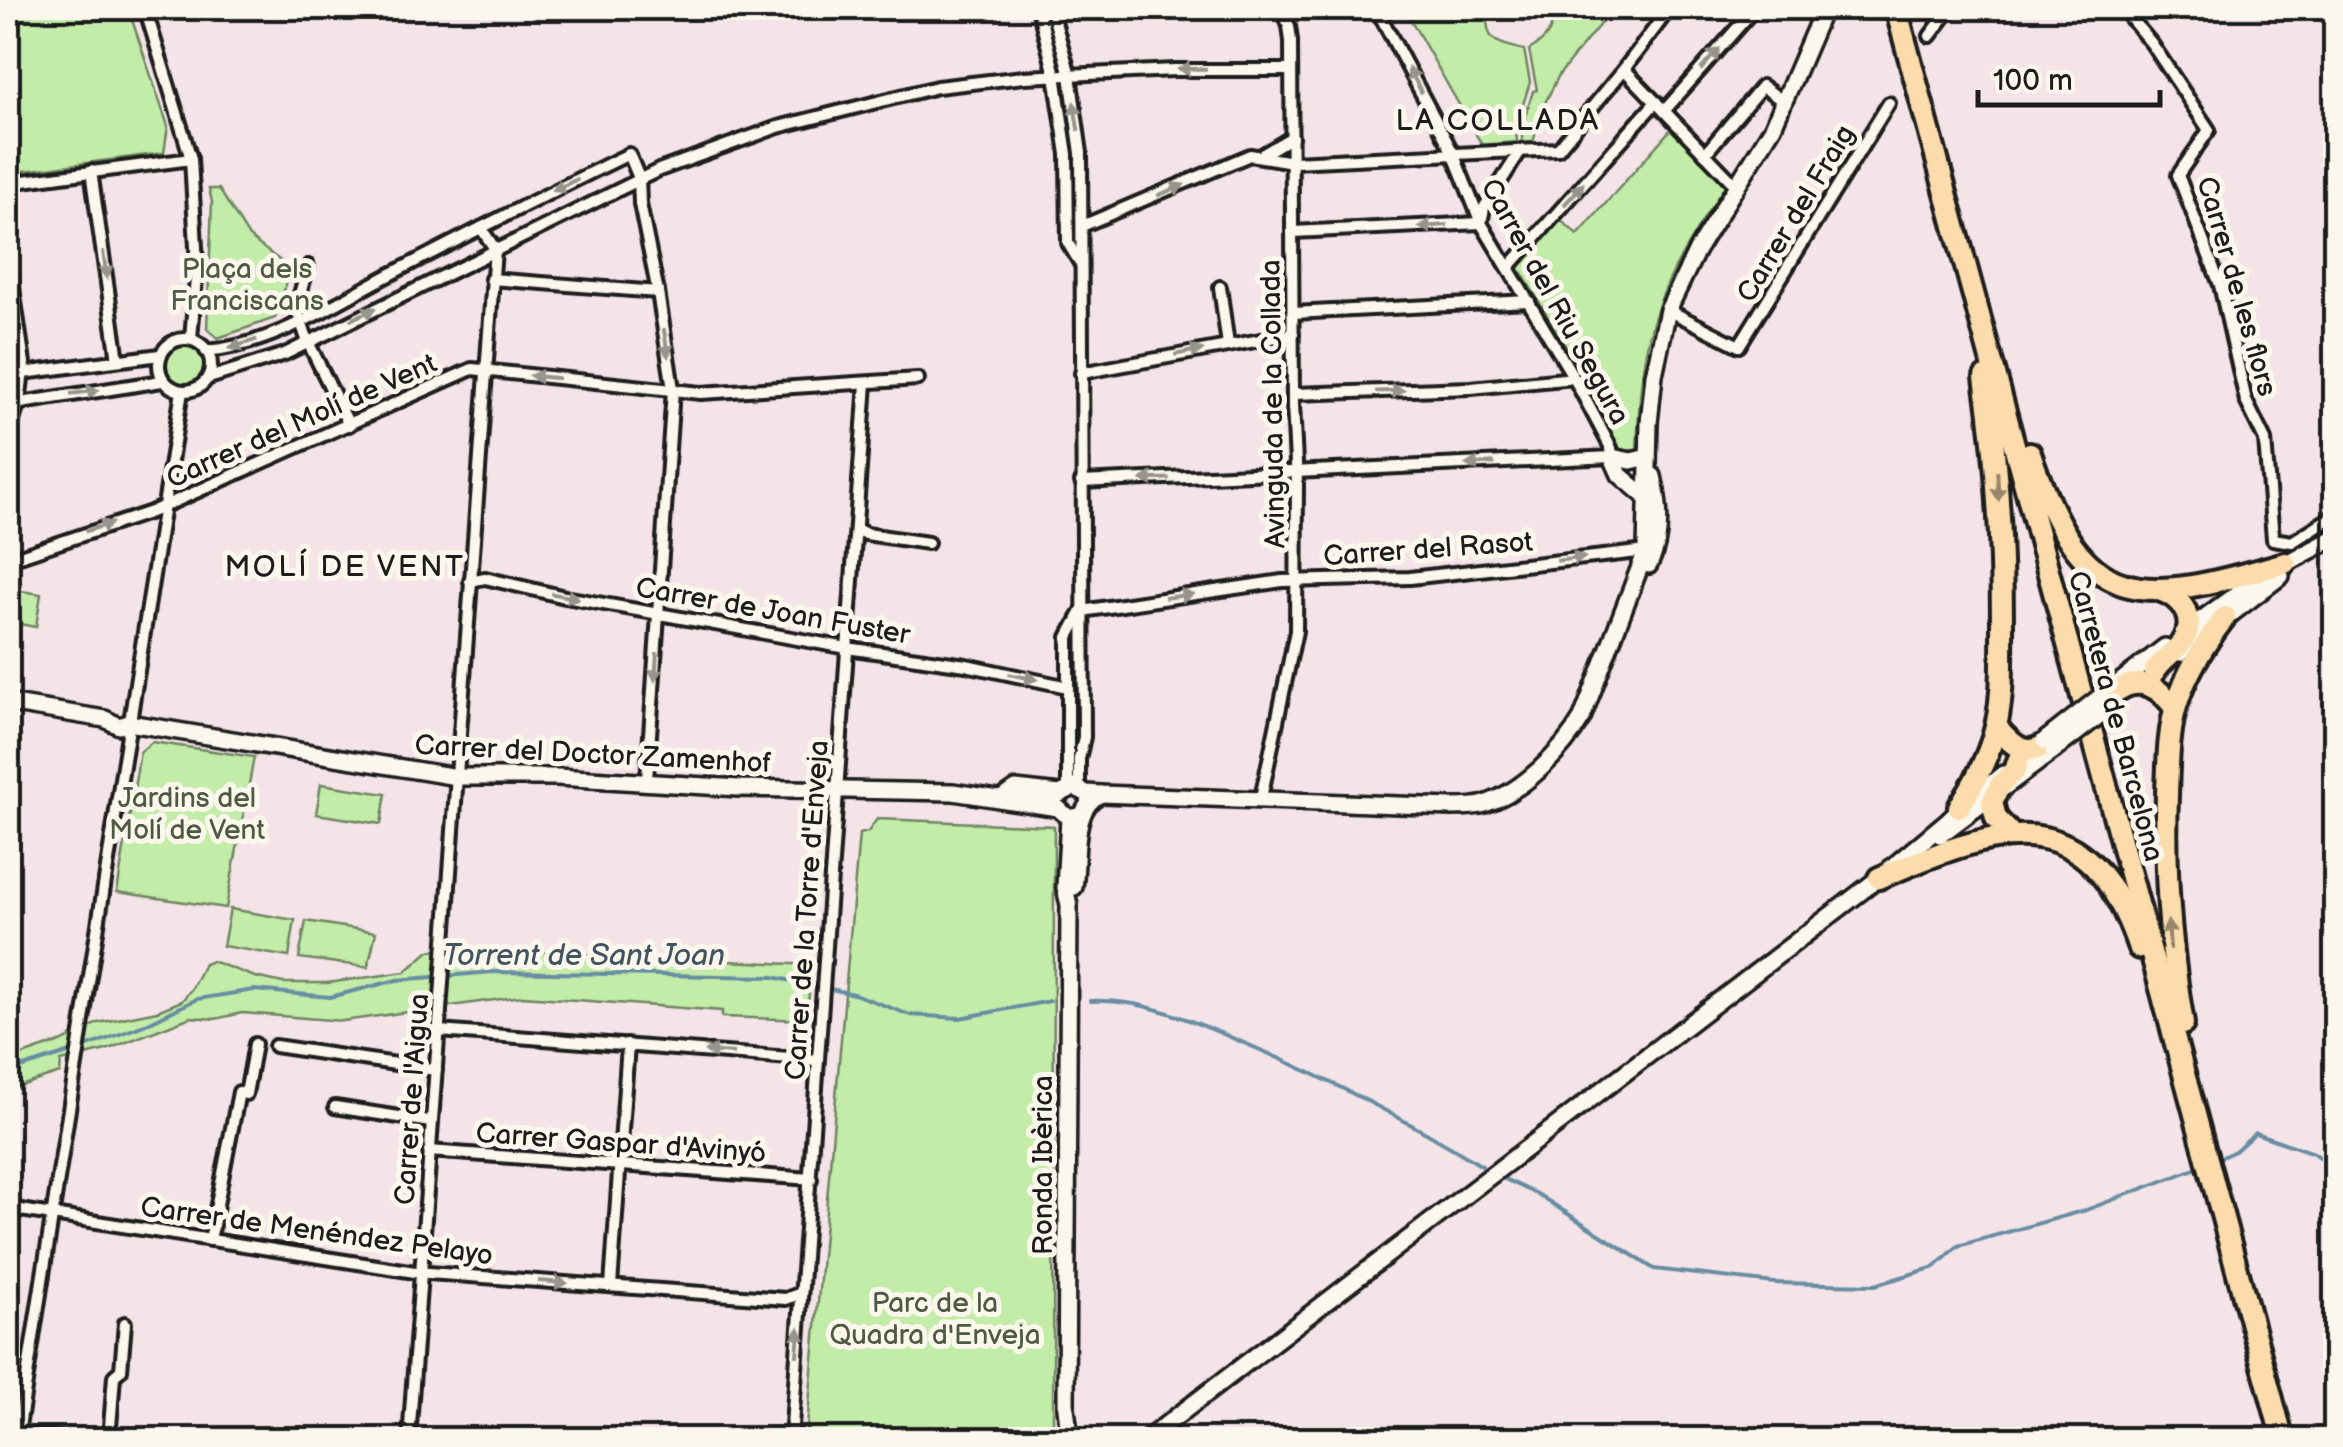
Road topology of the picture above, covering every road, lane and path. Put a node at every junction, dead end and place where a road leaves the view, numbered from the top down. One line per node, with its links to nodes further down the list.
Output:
1 (145, 8): 25 (street)
2 (1038, 8): 15 (street)
3 (1052, 8): 16 (street)
4 (1282, 8): 14 (street, Avinguda de la Collada)
5 (1376, 8): 22 (street, Carrer del Riu Segura, one-way to 5)
6 (1670, 8): 13 (street)
7 (1755, 8): 19 (street, one-way to 7)
8 (1824, 8): 17 (street)
9 (1896, 8): 42 (highway, Carretera de Barcelona)
10 (1951, 8): 12 (street)
11 (2122, 8): 76 (street, Carrer de les flors)
12 (1930, 36)
13 (1624, 69): 19 (street); 21 (street)
14 (1289, 70): 16 (street, one-way to 16); 20 (street, Avinguda de la Collada)
15 (1055, 75): 16 (street); 28 (street); 39 (street)
16 (1070, 75): 32 (street, one-way to 16)
17 (1784, 102): 23 (street); 30 (street)
18 (1889, 103): 45 (street, Carrer del Fraig)
19 (1660, 106): 23 (street); 38 (street, one-way to 19)
20 (1292, 137): 24 (street); 26 (street, Avinguda de la Collada)
21 (1521, 150): 22 (street); 31 (street)
22 (1453, 153): 26 (street); 31 (street, Carrer del Riu Segura)
23 (1705, 154): 30 (street)
24 (1260, 156): 26 (street); 32 (street, one-way to 24)
25 (191, 159): 27 (street); 49 (street)
26 (1293, 162): 34 (street, Avinguda de la Collada)
27 (92, 171): 29 (street); 54 (street, one-way to 54)
28 (639, 178): 33 (street, one-way to 33); 35 (street); 43 (street)
29 (8, 183)
30 (1737, 186): 45 (street)
31 (1481, 223): 34 (street, one-way to 34); 38 (street, Carrer del Riu Segura)
32 (1082, 226): 39 (street)
33 (482, 228): 35 (street); 47 (street)
34 (1293, 232): 46 (street, Avinguda de la Collada)
35 (495, 249): 40 (street, Carrer de l'Aigua); 50 (street, one-way to 35)
36 (8, 254): 57 (street)
37 (308, 266): 47 (street)
38 (1508, 267): 44 (street, Carrer del Riu Segura)
39 (1083, 274): 56 (street)
40 (491, 279): 43 (street); 55 (street, Carrer de l'Aigua)
41 (1220, 286): 51 (street)
42 (1972, 286): 85 (highway); 97 (highway, one-way to 97); 118 (highway, Carretera de Barcelona)
43 (658, 292): 64 (street, one-way to 64)
44 (1529, 301): 46 (street); 60 (street, Carrer del Riu Segura)
45 (1668, 310): 71 (street)
46 (1293, 313): 48 (street, Avinguda de la Collada)
47 (300, 320): 50 (street); 52 (street, one-way to 52)
48 (1293, 334): 51 (street); 66 (street, Avinguda de la Collada)
49 (191, 339): 52 (street); 53 (street)
50 (308, 342): 59 (street); 68 (street)
51 (1228, 344): 56 (street, one-way to 51)
52 (206, 350): 59 (street)
53 (160, 355): 54 (street); 62 (street)
54 (118, 360): 57 (street)
55 (486, 371): 64 (street, Carrer del Molí de Vent, one-way to 55); 68 (street, Carrer del Molí de Vent); 83 (street, Carrer de l'Aigua)
56 (1081, 373): 73 (street)
57 (22, 374): 58 (street); 67 (street)
58 (8, 375)
59 (209, 378): 65 (street)
60 (1574, 378): 66 (street, one-way to 60); 70 (street, Carrer del Riu Segura)
61 (918, 379): 63 (street, Carrer del Molí de Vent)
62 (162, 381): 65 (street); 67 (street, one-way to 62)
63 (866, 383): 64 (street, Carrer del Molí de Vent); 77 (street, Carrer de la Torre d'Enveja)
64 (673, 389): 87 (street)
65 (182, 391): 75 (street)
66 (1293, 394): 72 (street, Avinguda de la Collada)
67 (13, 404): 69 (street)
68 (349, 425): 75 (street, Carrer del Molí de Vent)
69 (8, 436)
70 (1612, 457): 71 (street); 72 (street, one-way to 72); 74 (street)
71 (1648, 457): 74 (street)
72 (1294, 474): 73 (street, one-way to 73); 84 (street, Avinguda de la Collada)
73 (1081, 482): 86 (street)
74 (1652, 502): 80 (street)
75 (162, 507): 81 (street, Carrer del Molí de Vent, one-way to 75); 96 (street)
76 (2336, 514)
77 (856, 529): 79 (street); 90 (street, Carrer de la Torre d'Enveja)
78 (2330, 541): 82 (street); 88 (street)
79 (928, 543)
80 (1652, 550): 84 (street, Carrer del Rasot, one-way to 80); 104 (street)
81 (8, 560)
82 (2285, 563): 85 (highway); 89 (street)
83 (470, 581): 87 (street, Carrer de Joan Fuster, one-way to 87); 100 (street, Carrer de l'Aigua)
84 (1296, 582): 86 (street, Carrer del Rasot, one-way to 84); 104 (street, Avinguda de la Collada)
85 (2159, 590): 89 (highway)
86 (1082, 610): 92 (street); 105 (street)
87 (658, 613): 90 (street, Carrer de Joan Fuster); 101 (street, one-way to 101)
88 (2225, 616): 91 (street); 95 (highway)
89 (2189, 629): 91 (highway); 93 (street)
90 (847, 648): 92 (street, Carrer de Joan Fuster, one-way to 92); 102 (street, Carrer de la Torre d'Enveja)
91 (2146, 679): 93 (highway); 95 (highway)
92 (1068, 687): 105 (street)
93 (2103, 700): 98 (street, bridge); 99 (street, bridge)
94 (8, 703): 96 (street, Carrer del Doctor Zamenhof)
95 (2175, 708): 118 (highway, one-way to 95)
96 (129, 723): 100 (street, Carrer del Doctor Zamenhof); 123 (street)
97 (1996, 726): 99 (highway); 106 (highway)
98 (2081, 730): 99 (highway)
99 (2036, 751): 103 (highway); 103 (street); 106 (street)
100 (456, 777): 101 (street, Carrer del Doctor Zamenhof); 110 (street, Carrer de l'Aigua)
101 (647, 780): 102 (street, Carrer del Doctor Zamenhof)
102 (838, 789): 105 (street, Carrer del Doctor Zamenhof); 114 (street, Carrer de la Torre d'Enveja)
103 (1995, 795): 107 (highway); 108 (street)
104 (1261, 798): 105 (street)
105 (1076, 800): 129 (street, Ronda Ibèrica)
106 (1959, 808): 108 (street)
107 (2011, 834): 109 (highway); 118 (highway)
108 (1904, 858): 109 (street)
109 (1879, 878): 135 (street)
110 (439, 1031): 112 (street); 115 (street, Carrer de l'Aigua)
111 (255, 1044): 124 (street)
112 (628, 1045): 114 (street, one-way to 112); 120 (street)
113 (274, 1046): 115 (street)
114 (816, 1060): 121 (street, Carrer de la Torre d'Enveja)
115 (436, 1070): 117 (street, Carrer de l'Aigua)
116 (335, 1107): 117 (street)
117 (431, 1122): 119 (street, Carrer de l'Aigua)
118 (2204, 1143): 136 (highway, Carretera de Barcelona)
119 (428, 1152): 120 (street, Carrer Gaspar d'Avinyó); 125 (street, Carrer de l'Aigua)
120 (621, 1165): 121 (street, Carrer Gaspar d'Avinyó); 126 (street)
121 (811, 1179): 127 (street, Carrer de la Torre d'Enveja)
122 (8, 1208): 123 (street, Carrer de Menéndez Pelayo)
123 (54, 1216): 124 (street, Carrer de Menéndez Pelayo); 130 (street)
124 (210, 1240): 125 (street, Carrer de Menéndez Pelayo)
125 (421, 1273): 126 (street, Carrer de Menéndez Pelayo, one-way to 126); 133 (street, Carrer de l'Aigua)
126 (611, 1286): 127 (street, Carrer de Menéndez Pelayo)
127 (801, 1293): 134 (street, Carrer de la Torre d'Enveja, one-way to 127)
128 (126, 1323): 132 (street)
129 (1072, 1435)
130 (14, 1436): 131 (street)
131 (89, 1440)
132 (109, 1440)
133 (409, 1440)
134 (791, 1440)
135 (1146, 1440)
136 (2283, 1440)

